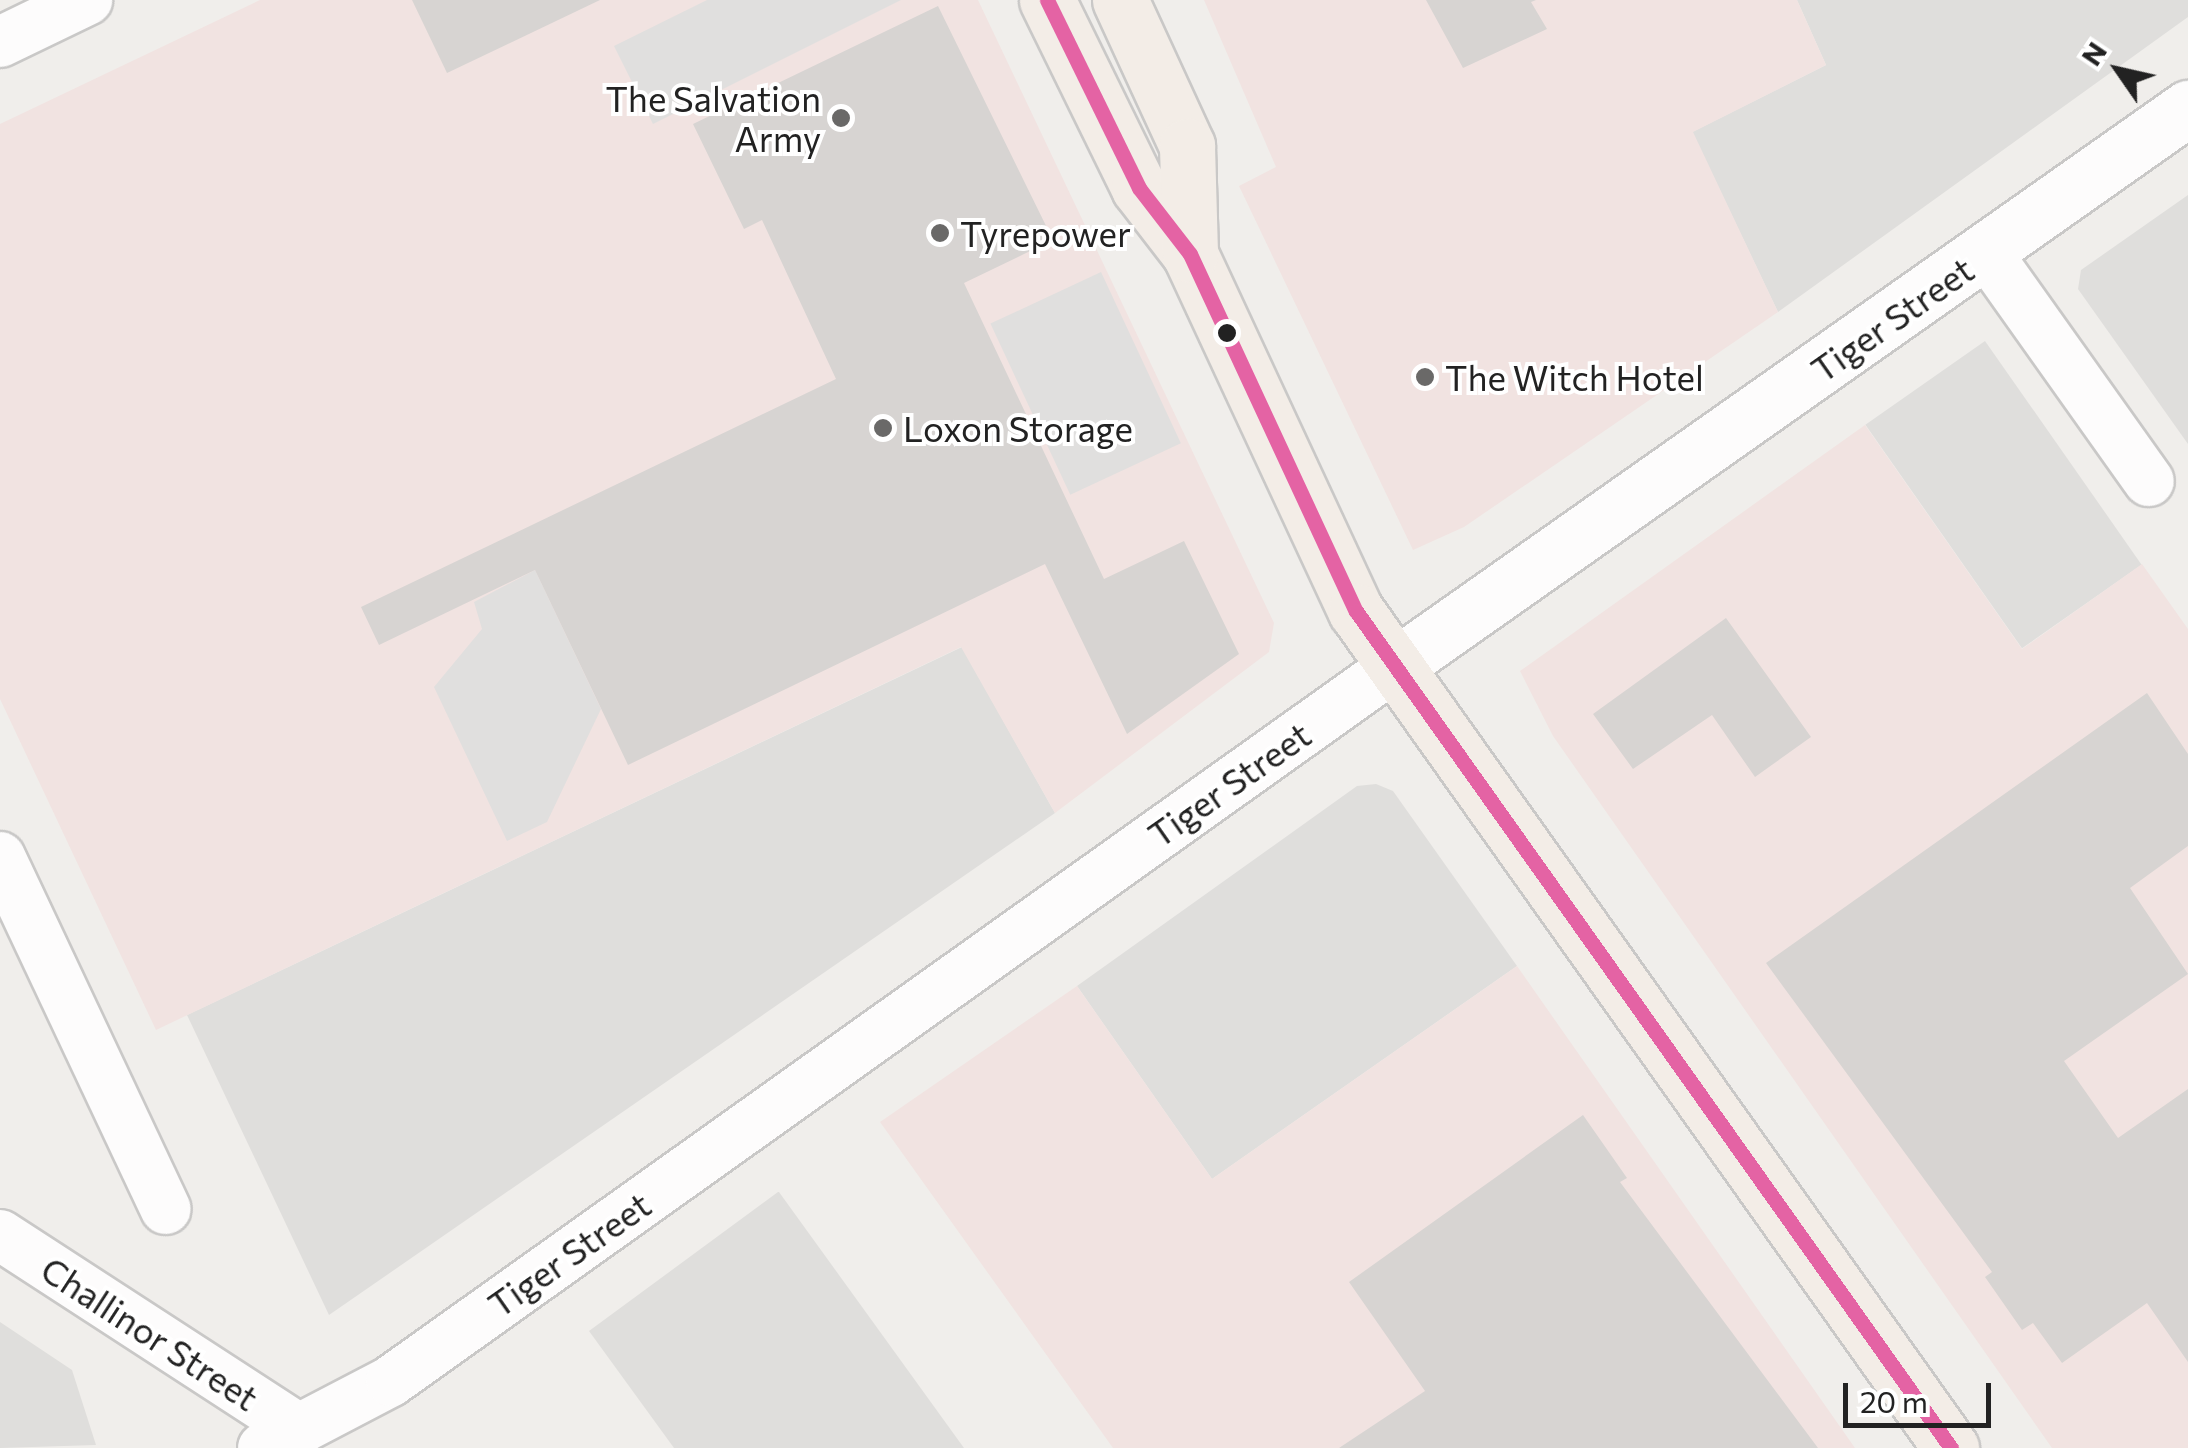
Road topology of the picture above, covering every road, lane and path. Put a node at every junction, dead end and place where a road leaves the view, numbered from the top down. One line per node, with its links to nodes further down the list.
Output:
1 (87, 0): 4 (street)
2 (1046, 0): 7 (main road)
3 (1120, 0): 7 (main road)
4 (0, 42)
5 (2188, 108): 6 (street, Tiger Street)
6 (1986, 252): 8 (street); 9 (street, Tiger Street)
7 (1190, 254): 9 (main road)
8 (2148, 481)
9 (1395, 666): 13 (street, Tiger Street); 14 (main road)
10 (0, 857): 11 (street)
11 (166, 1209)
12 (0, 1235): 13 (street, Challinor Street)
13 (272, 1444)
14 (1951, 1448)

